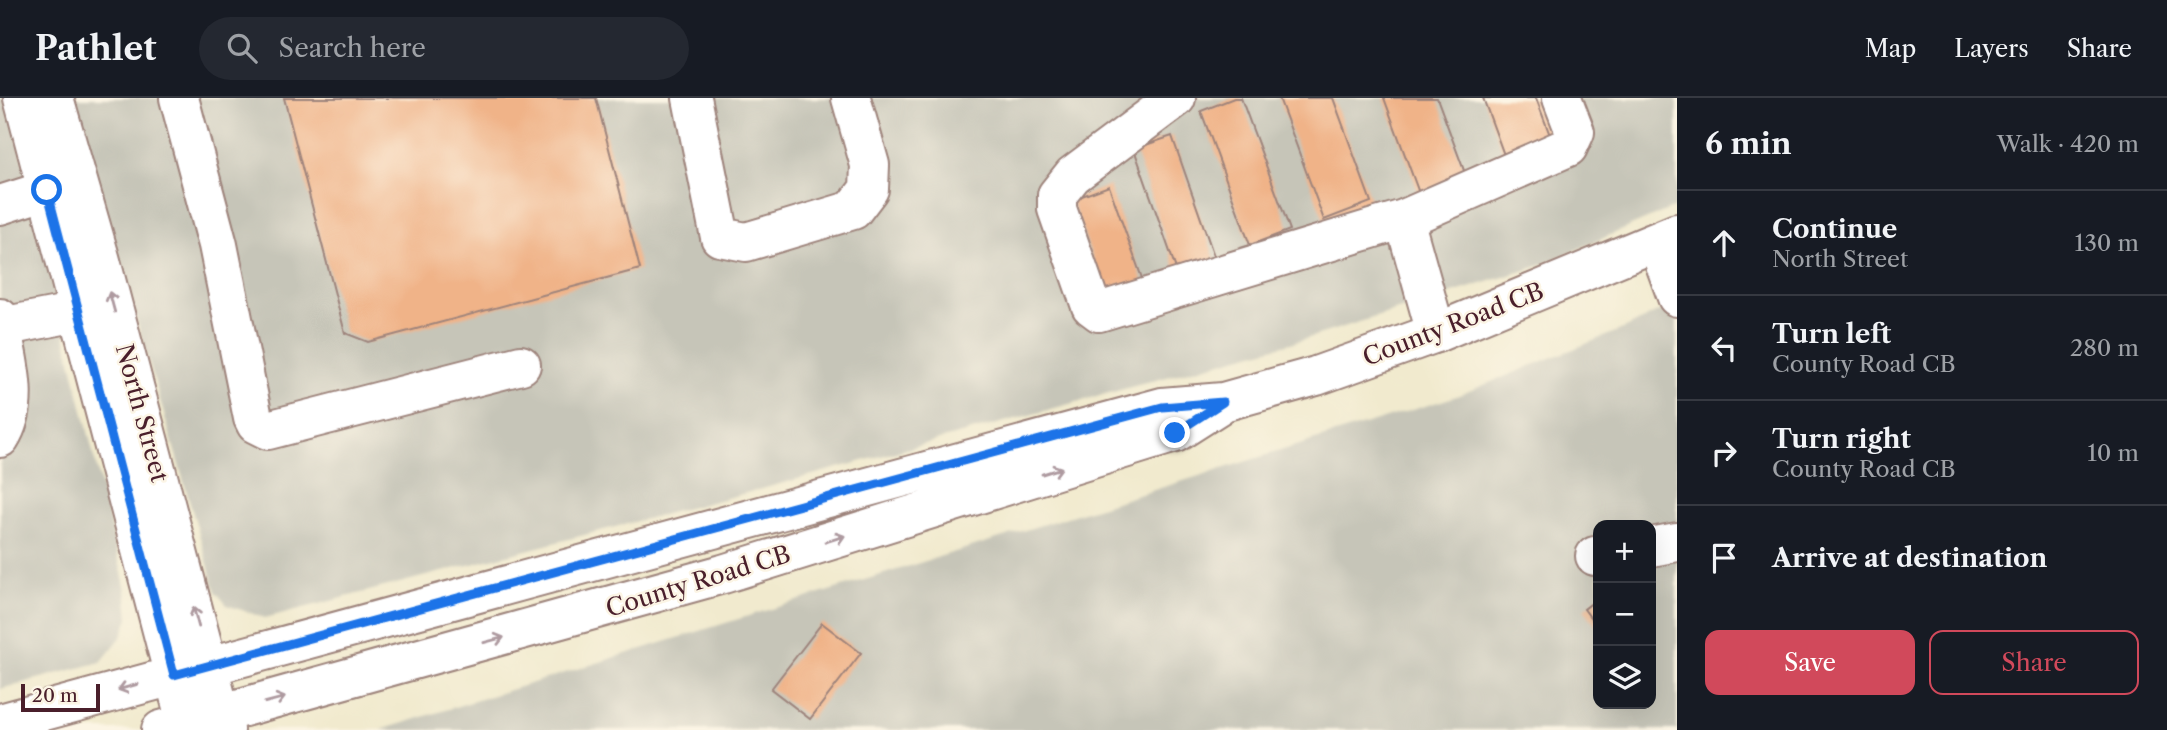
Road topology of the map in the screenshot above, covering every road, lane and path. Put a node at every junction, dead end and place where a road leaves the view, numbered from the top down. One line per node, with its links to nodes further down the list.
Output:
1 (23, 98): 8 (main road, North Street)
2 (54, 98): 21 (main road, North Street, one-way to 2)
3 (179, 98): 16 (main road)
4 (692, 98): 5 (main road)
5 (851, 98)
6 (1176, 98): 10 (main road)
7 (1562, 98): 10 (main road)
8 (47, 190): 9 (main road); 13 (main road, North Street)
9 (0, 205)
10 (1404, 219): 15 (main road)
11 (1667, 237): 12 (main road); 15 (main road, County Road CB)
12 (1677, 297)
13 (78, 312): 14 (main road); 21 (main road, North Street)
14 (1, 322): 18 (main road)
15 (1436, 332): 17 (main road, County Road CB)
16 (521, 365)
17 (1223, 402): 21 (main road, County Road CB); 23 (main road, County Road CB, one-way to 17)
18 (1, 435)
19 (1677, 542): 20 (main road)
20 (1656, 546)
21 (191, 670): 22 (main road, County Road CB, one-way to 22); 23 (main road, North Street)
22 (0, 723)
23 (197, 725)

